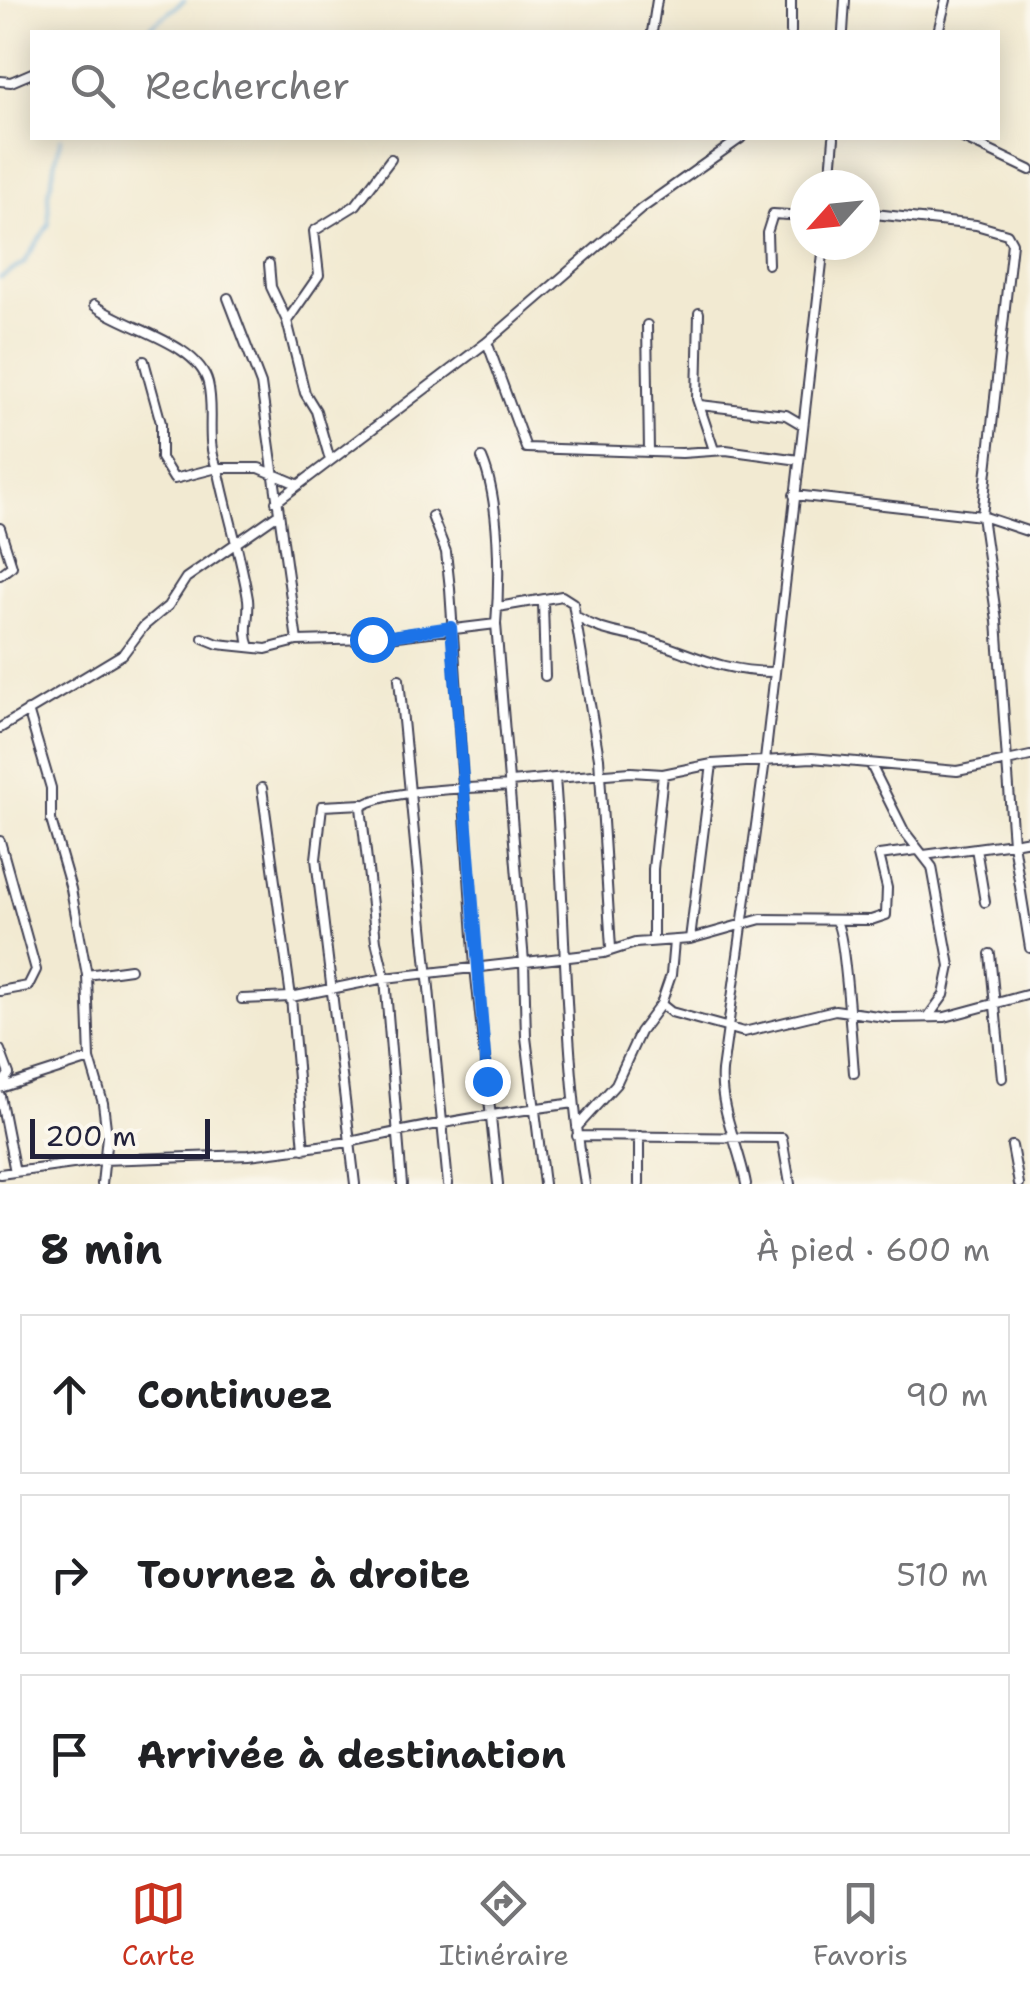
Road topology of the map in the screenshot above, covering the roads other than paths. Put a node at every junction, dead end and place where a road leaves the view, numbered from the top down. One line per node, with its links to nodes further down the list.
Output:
1 (656, 0): 5 (street)
2 (792, 0): 6 (street)
3 (845, 0): 7 (street)
4 (946, 0): 8 (street)
5 (652, 30)
6 (792, 30)
7 (843, 30)
8 (938, 30)
9 (30, 74): 10 (street)
10 (0, 81)
11 (738, 140): 27 (street)
12 (834, 140): 15 (street)
13 (967, 140): 16 (street)
14 (391, 158): 25 (street)
15 (831, 170)
16 (1030, 170)
17 (790, 215): 21 (street)
18 (880, 215): 43 (street)
19 (822, 260): 30 (street)
20 (269, 264): 25 (street)
21 (768, 264)
22 (228, 298): 37 (street)
23 (94, 306): 36 (street)
24 (699, 312): 29 (street)
25 (286, 322): 34 (street)
26 (647, 325): 31 (street)
27 (488, 342): 31 (street); 34 (street)
28 (144, 361): 36 (street)
29 (700, 405): 30 (street); 32 (street)
30 (804, 425): 35 (street)
31 (648, 450): 32 (street)
32 (714, 450): 35 (street)
33 (482, 458): 49 (street)
34 (330, 460): 38 (street)
35 (799, 460): 39 (street)
36 (217, 468): 37 (street); 46 (street)
37 (273, 473): 38 (street); 40 (street)
38 (297, 484): 40 (street)
39 (794, 496): 43 (street); 56 (street)
40 (276, 502): 41 (street)
41 (278, 514): 46 (street); 54 (street)
42 (432, 516): 52 (street)
43 (982, 516): 45 (street); 63 (street)
44 (0, 528): 47 (street)
45 (1030, 532)
46 (238, 542): 55 (street); 59 (street)
47 (0, 575)
48 (542, 601): 49 (street); 50 (street); 57 (street)
49 (498, 608): 51 (street)
50 (577, 617): 56 (street); 67 (street)
51 (496, 624): 52 (street); 69 (street)
52 (451, 627): 54 (street); 71 (street)
53 (204, 638): 55 (street)
54 (297, 642): 55 (street)
55 (250, 647)
56 (774, 672): 62 (street)
57 (544, 676)
58 (399, 679): 72 (street)
59 (28, 710): 60 (street); 92 (street)
60 (0, 728)
61 (1030, 756): 63 (street)
62 (765, 760): 64 (street); 65 (street); 81 (street)
63 (1007, 761): 65 (street); 76 (street)
64 (712, 764): 66 (street); 82 (street)
65 (871, 765): 78 (street)
66 (664, 774): 67 (street); 83 (street)
67 (600, 775): 68 (street); 85 (street)
68 (555, 778): 69 (street); 87 (street)
69 (510, 784): 71 (street); 89 (street)
70 (262, 788): 98 (street)
71 (462, 789): 72 (street); 90 (street)
72 (409, 796): 73 (street); 93 (street)
73 (364, 804): 94 (street); 95 (street)
74 (1030, 840): 76 (street)
75 (0, 841): 96 (street)
76 (1013, 843): 77 (street); 86 (street)
77 (976, 848): 78 (street); 79 (street)
78 (920, 852): 80 (street); 103 (street)
79 (986, 902)
80 (836, 922): 81 (street); 102 (street)
81 (744, 923): 82 (street); 104 (street)
82 (690, 940): 84 (street)
83 (654, 941): 84 (street); 85 (street)
84 (674, 941): 100 (street)
85 (611, 948): 87 (street)
86 (1030, 948)
87 (563, 954): 89 (street); 111 (street)
88 (990, 954): 101 (street)
89 (524, 962): 90 (street); 112 (street)
90 (475, 967): 93 (street); 113 (street)
91 (130, 969): 92 (street)
92 (87, 975): 106 (street)
93 (430, 975): 94 (street); 114 (street)
94 (385, 978): 95 (street); 115 (street)
95 (334, 989): 98 (street); 119 (street)
96 (0, 991)
97 (1030, 994): 101 (street)
98 (292, 997): 99 (street); 121 (street)
99 (242, 999)
100 (661, 1004): 104 (street); 116 (street)
101 (994, 1005): 103 (street); 108 (street)
102 (847, 1014): 103 (street); 104 (street); 107 (street)
103 (928, 1017)
104 (730, 1032): 118 (street)
105 (0, 1050): 109 (street)
106 (90, 1058): 109 (street); 122 (street)
107 (854, 1073)
108 (1002, 1078)
109 (0, 1088)
110 (0, 1096): 123 (street)
111 (574, 1104): 112 (street); 116 (street)
112 (536, 1106): 113 (street); 130 (street)
113 (491, 1116): 114 (street); 129 (street)
114 (442, 1123): 115 (street); 128 (street)
115 (396, 1131): 119 (street); 127 (street)
116 (577, 1131): 117 (street); 131 (street)
117 (639, 1136): 118 (street); 132 (street)
118 (738, 1138): 133 (street); 134 (street)
119 (350, 1142): 121 (street); 126 (street)
120 (1012, 1146): 135 (street)
121 (304, 1150): 122 (street)
122 (102, 1160): 123 (street); 125 (street)
123 (14, 1172): 124 (street)
124 (0, 1174)
125 (102, 1184)
126 (355, 1184)
127 (402, 1184)
128 (448, 1184)
129 (498, 1184)
130 (544, 1184)
131 (585, 1184)
132 (639, 1184)
133 (746, 1184)
134 (790, 1184)
135 (1018, 1184)

